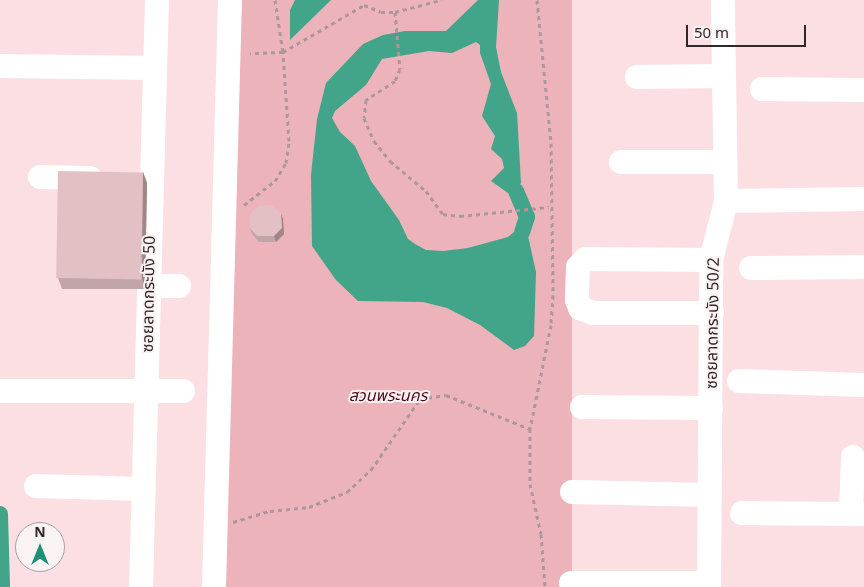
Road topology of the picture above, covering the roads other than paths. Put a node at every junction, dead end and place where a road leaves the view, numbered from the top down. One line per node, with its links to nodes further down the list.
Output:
1 (157, 0): 5 (street, ซอยลาดกระบัง 50)
2 (230, 0): 39 (street)
3 (723, 0): 6 (street, ซอยลาดกระบัง 50/2)
4 (0, 66): 5 (street)
5 (154, 68): 13 (street, ซอยลาดกระบัง 50)
6 (724, 76): 7 (street); 11 (street, ซอยลาดกระบัง 50/2)
7 (637, 77)
8 (762, 89): 9 (street)
9 (864, 90)
10 (620, 162): 11 (street)
11 (726, 162): 15 (street, ซอยลาดกระบัง 50/2)
12 (40, 177): 13 (street)
13 (133, 178): 19 (street, ซอยลาดกระบัง 50)
14 (864, 200): 15 (street)
15 (726, 201): 16 (street, ซอยลาดกระบัง 50/2)
16 (712, 260): 21 (street, ซอยลาดกระบัง 50/2); 21 (street)
17 (864, 267): 18 (street)
18 (751, 268)
19 (149, 286): 20 (street); 24 (street, ซอยลาดกระบัง 50)
20 (180, 286)
21 (712, 313): 28 (street, ซอยลาดกระบัง 50/2)
22 (739, 381): 23 (street)
23 (864, 385)
24 (146, 390): 25 (street); 26 (street); 31 (street, ซอยลาดกระบัง 50)
25 (8, 391)
26 (182, 391)
27 (582, 408): 28 (street)
28 (711, 408): 33 (street, ซอยลาดกระบัง 50/2)
29 (853, 457): 35 (street)
30 (36, 486): 31 (street)
31 (143, 489): 38 (street, ซอยลาดกระบัง 50)
32 (572, 492): 33 (street)
33 (710, 495): 37 (street, ซอยลาดกระบัง 50/2)
34 (742, 513): 35 (street)
35 (857, 514)
36 (571, 583): 37 (street)
37 (709, 585)
38 (141, 587)
39 (214, 587)

